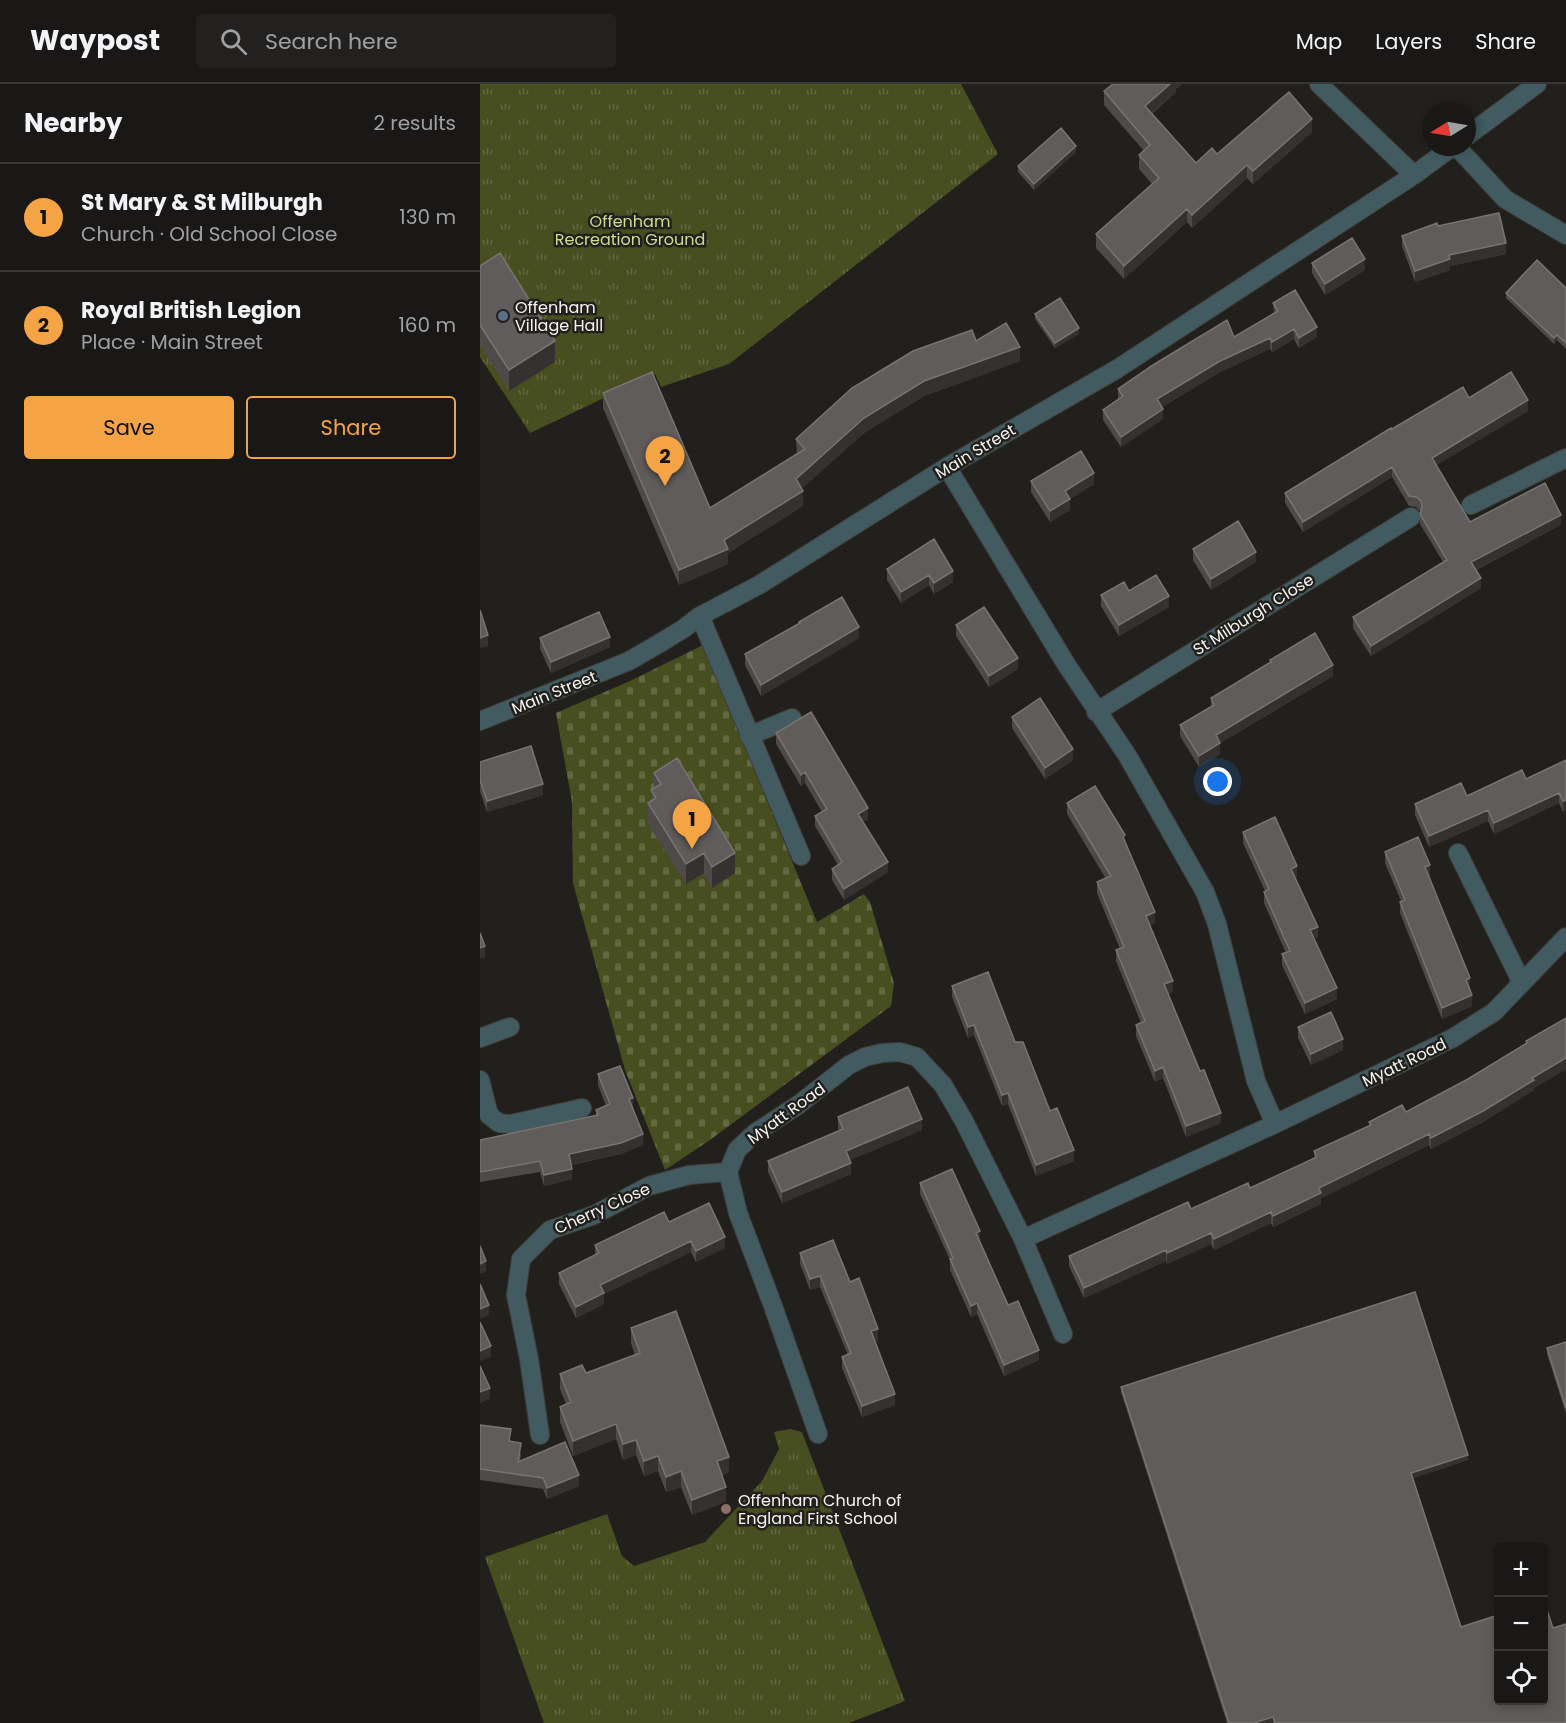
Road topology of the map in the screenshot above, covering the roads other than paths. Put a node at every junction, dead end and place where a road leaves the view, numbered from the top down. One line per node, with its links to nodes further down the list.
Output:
1 (1319, 84): 6 (street)
2 (1537, 84): 3 (street)
3 (1476, 129)
4 (1440, 156): 6 (street, Main Street)
5 (1465, 156): 7 (street)
6 (1414, 175): 9 (street, Main Street)
7 (1566, 235)
8 (1566, 458): 10 (street)
9 (948, 467): 12 (street, Main Street); 13 (street)
10 (1471, 505)
11 (1411, 517): 13 (street, St Milburgh Close)
12 (700, 616): 15 (street, Main Street); 16 (street)
13 (1096, 712): 25 (street)
14 (792, 718): 16 (street)
15 (480, 721)
16 (749, 736): 18 (street)
17 (1458, 853): 20 (street)
18 (801, 856)
19 (1566, 937): 20 (street, Myatt Road)
20 (1521, 983): 25 (street, Myatt Road)
21 (510, 1027): 22 (street)
22 (480, 1038)
23 (480, 1080): 24 (street)
24 (582, 1108)
25 (1275, 1124): 27 (street, Myatt Road)
26 (728, 1172): 27 (street, Myatt Road); 29 (street); 30 (street, Cherry Close)
27 (1023, 1239): 28 (street, Myatt Road)
28 (1063, 1334)
29 (818, 1434)
30 (540, 1435)

